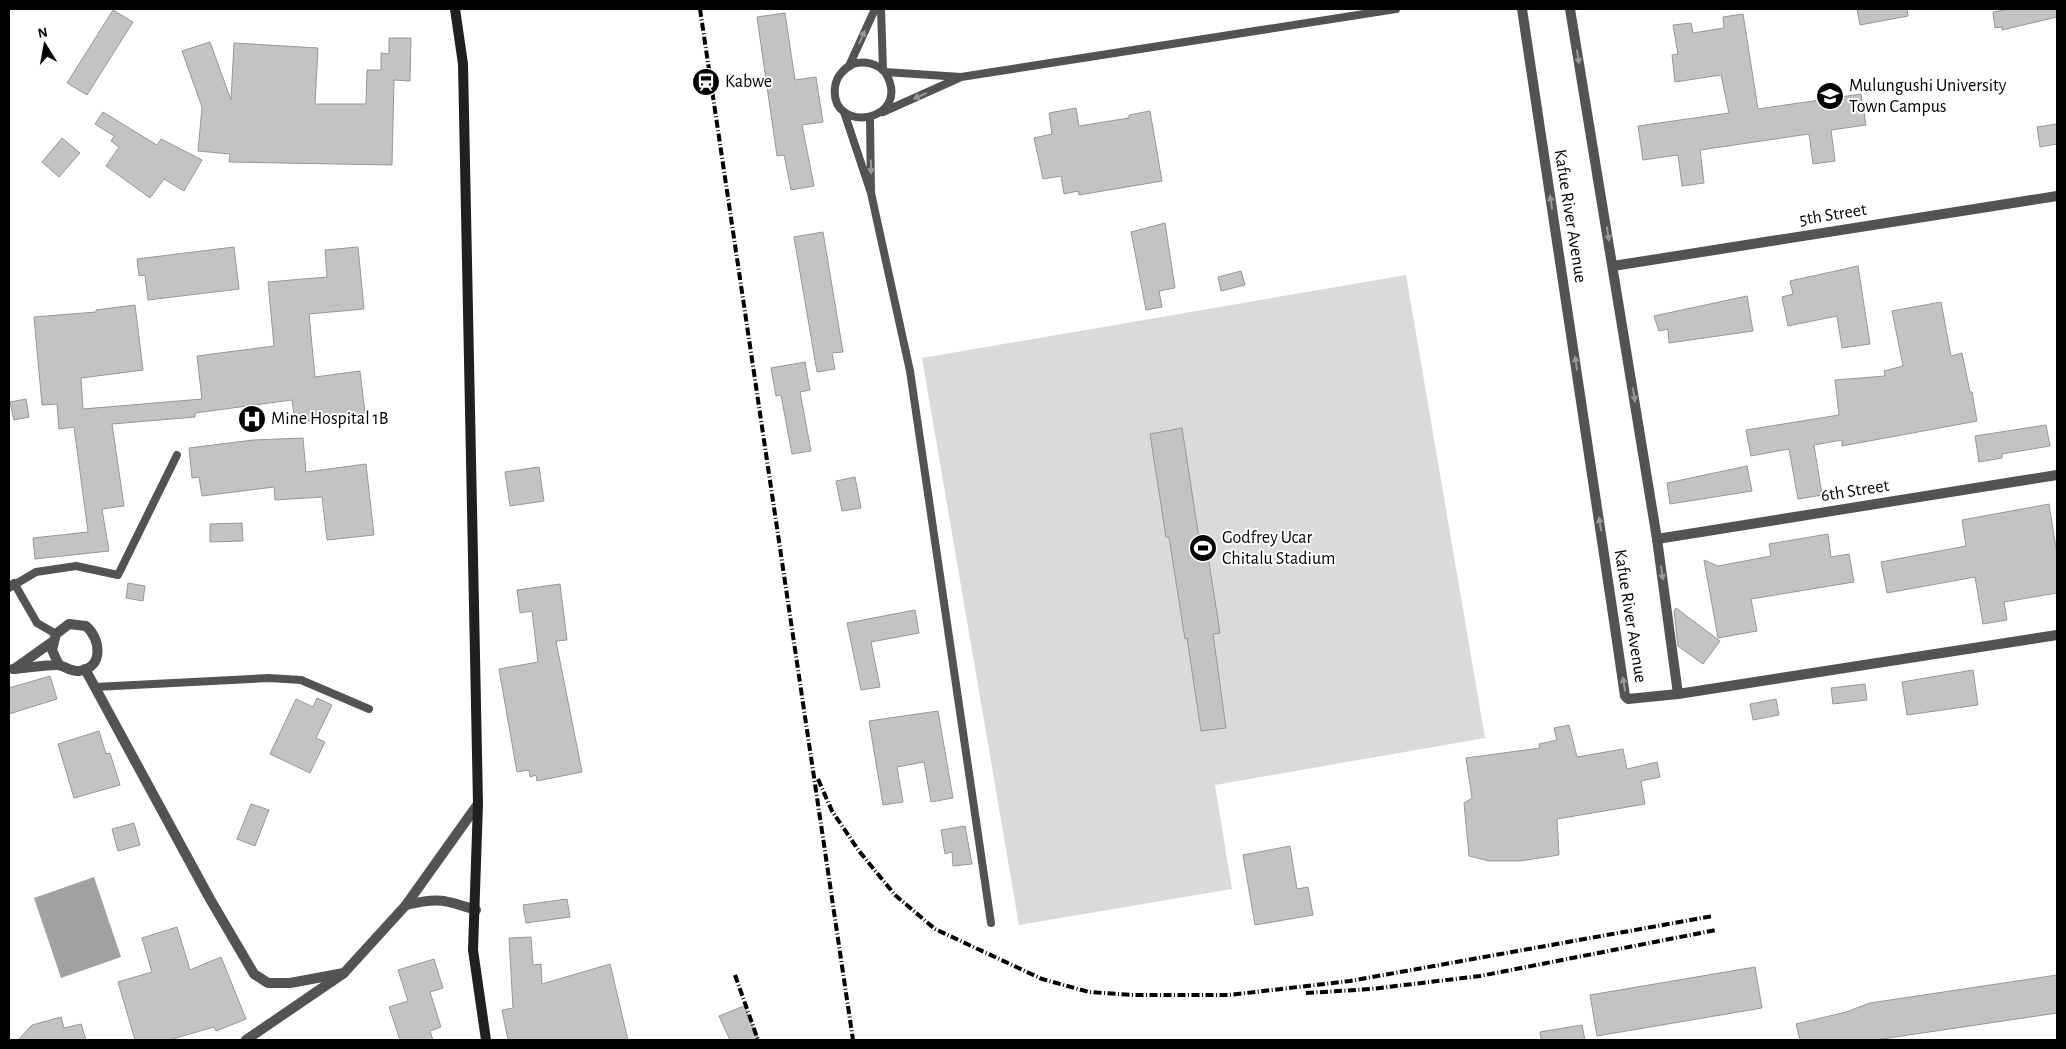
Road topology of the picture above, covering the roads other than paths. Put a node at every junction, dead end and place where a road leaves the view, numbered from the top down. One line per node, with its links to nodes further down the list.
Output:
1 (455, 9): 28 (street)
2 (875, 9): 7 (lane, one-way to 2)
3 (882, 9): 8 (lane)
4 (1396, 9): 9 (lane)
5 (1522, 9): 26 (street, Kafue River Avenue, one-way to 5)
6 (1570, 9): 15 (street, Kafue River Avenue, one-way to 15)
7 (849, 66): 8 (lane); 10 (lane)
8 (884, 71): 9 (lane); 11 (lane)
9 (961, 77): 11 (lane, one-way to 11)
10 (844, 112): 12 (lane); 13 (lane)
11 (878, 114): 12 (lane)
12 (870, 118): 13 (lane, one-way to 13)
13 (871, 193): 31 (lane)
14 (2057, 196): 15 (street, 5th Street)
15 (1613, 266): 18 (street, Kafue River Avenue, one-way to 18)
16 (177, 455): 19 (lane)
17 (2057, 475): 18 (street, 6th Street)
18 (1657, 540): 26 (street, Kafue River Avenue, one-way to 26)
19 (11, 586): 21 (lane)
20 (2057, 635): 26 (street)
21 (54, 638): 22 (street); 23 (street); 24 (street)
22 (59, 665): 23 (street); 24 (street)
23 (85, 669): 25 (street)
24 (11, 670)
25 (94, 687): 27 (lane); 32 (street)
26 (1678, 694)
27 (369, 709)
28 (478, 804): 29 (street); 30 (street)
29 (406, 904): 30 (street); 32 (street)
30 (476, 910): 34 (street)
31 (992, 923)
32 (344, 973): 33 (street)
33 (246, 1040)
34 (486, 1040)

